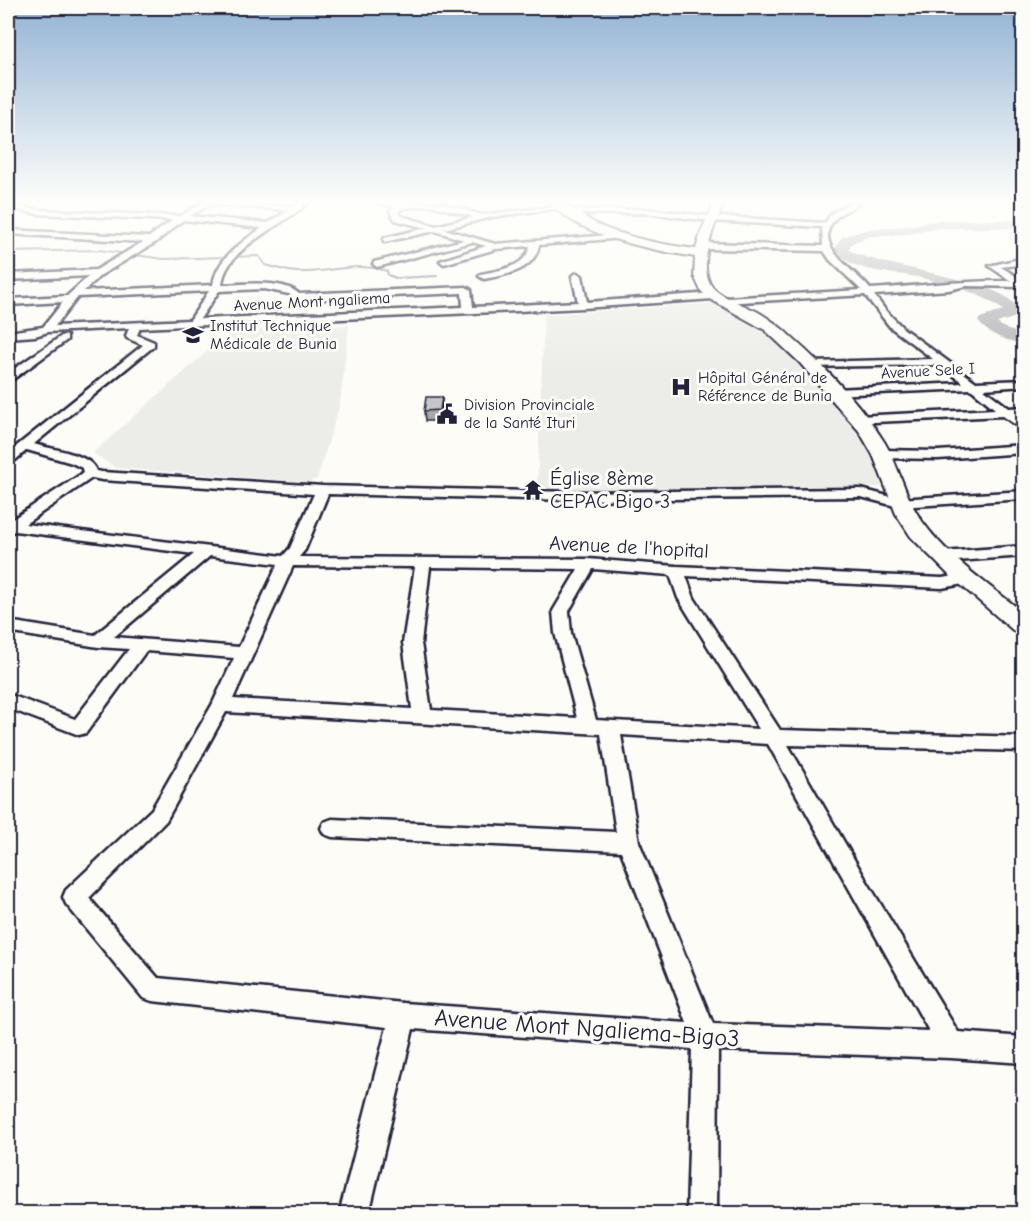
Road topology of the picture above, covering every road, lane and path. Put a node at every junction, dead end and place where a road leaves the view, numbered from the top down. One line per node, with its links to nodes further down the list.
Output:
1 (121, 260): 11 (street)
2 (229, 260): 16 (street)
3 (389, 260): 10 (street)
4 (448, 260): 8 (street)
5 (525, 260): 12 (street)
6 (702, 260): 19 (street)
7 (835, 260): 17 (street)
8 (444, 261)
9 (1023, 261): 15 (street)
10 (377, 264)
11 (98, 273): 14 (street); 18 (street)
12 (484, 276)
13 (577, 276): 21 (street)
14 (8, 277)
15 (1023, 284): 17 (street, Avenue Mont ngaliema)
16 (218, 287): 18 (street); 22 (street); 23 (street)
17 (866, 293): 19 (street, Avenue Mont ngaliema); 30 (street)
18 (73, 297): 20 (street); 25 (street)
19 (719, 298): 21 (street, Avenue Mont ngaliema); 31 (street)
20 (8, 302)
21 (584, 305): 22 (street, Avenue Mont ngaliema)
22 (468, 310): 23 (street, Avenue Mont ngaliema)
23 (193, 322): 24 (street, Avenue Mont ngaliema)
24 (136, 325): 25 (street, Avenue Mont ngaliema); 28 (street)
25 (47, 329): 26 (street, Avenue Mont ngaliema)
26 (35, 333): 27 (street); 29 (street)
27 (8, 335)
28 (131, 336): 29 (street); 40 (street)
29 (63, 338): 32 (street)
30 (944, 362): 31 (street); 34 (street)
31 (810, 365): 35 (street)
32 (8, 378)
33 (1023, 382): 34 (street, Avenue Sele I)
34 (974, 385): 35 (street, Avenue Sele I); 37 (street)
35 (835, 393): 38 (street)
36 (1023, 411): 37 (street)
37 (1006, 412): 38 (street); 39 (street)
38 (858, 420): 42 (street)
39 (1023, 427)
40 (25, 446): 43 (street); 44 (street)
41 (1023, 449): 42 (street)
42 (882, 454): 47 (street)
43 (8, 459)
44 (90, 474): 45 (street); 48 (street)
45 (323, 490): 47 (street); 52 (street)
46 (1023, 495): 47 (street)
47 (899, 502): 51 (street)
48 (9, 527): 50 (street, Avenue de l'hopital)
49 (1023, 551): 51 (street)
50 (206, 552): 52 (street, Avenue de l'hopital); 59 (street)
51 (943, 557): 56 (street)
52 (287, 561): 53 (street, Avenue de l'hopital); 61 (street)
53 (423, 562): 54 (street, Avenue de l'hopital); 64 (street)
54 (588, 564): 55 (street, Avenue de l'hopital); 65 (street)
55 (676, 571): 56 (street, Avenue de l'hopital); 66 (street)
56 (968, 579): 57 (street)
57 (1022, 623)
58 (8, 626): 59 (street)
59 (98, 640): 60 (street)
60 (142, 644): 61 (street); 62 (street)
61 (244, 653): 63 (street)
62 (8, 701)
63 (221, 705): 64 (street); 70 (street, Avenue Mont Ngaliema-Bigo3)
64 (422, 716): 65 (street)
65 (599, 727): 66 (street); 69 (street)
66 (774, 737): 67 (street); 72 (street)
67 (1023, 744)
68 (332, 828): 69 (street)
69 (628, 842): 71 (street)
70 (403, 1016): 71 (street, Avenue Mont Ngaliema-Bigo3); 74 (street)
71 (705, 1037): 72 (street, Avenue Mont Ngaliema-Bigo3); 75 (street)
72 (951, 1045): 73 (street, Avenue Mont Ngaliema-Bigo3)
73 (1023, 1050)
74 (354, 1214)
75 (702, 1214)

